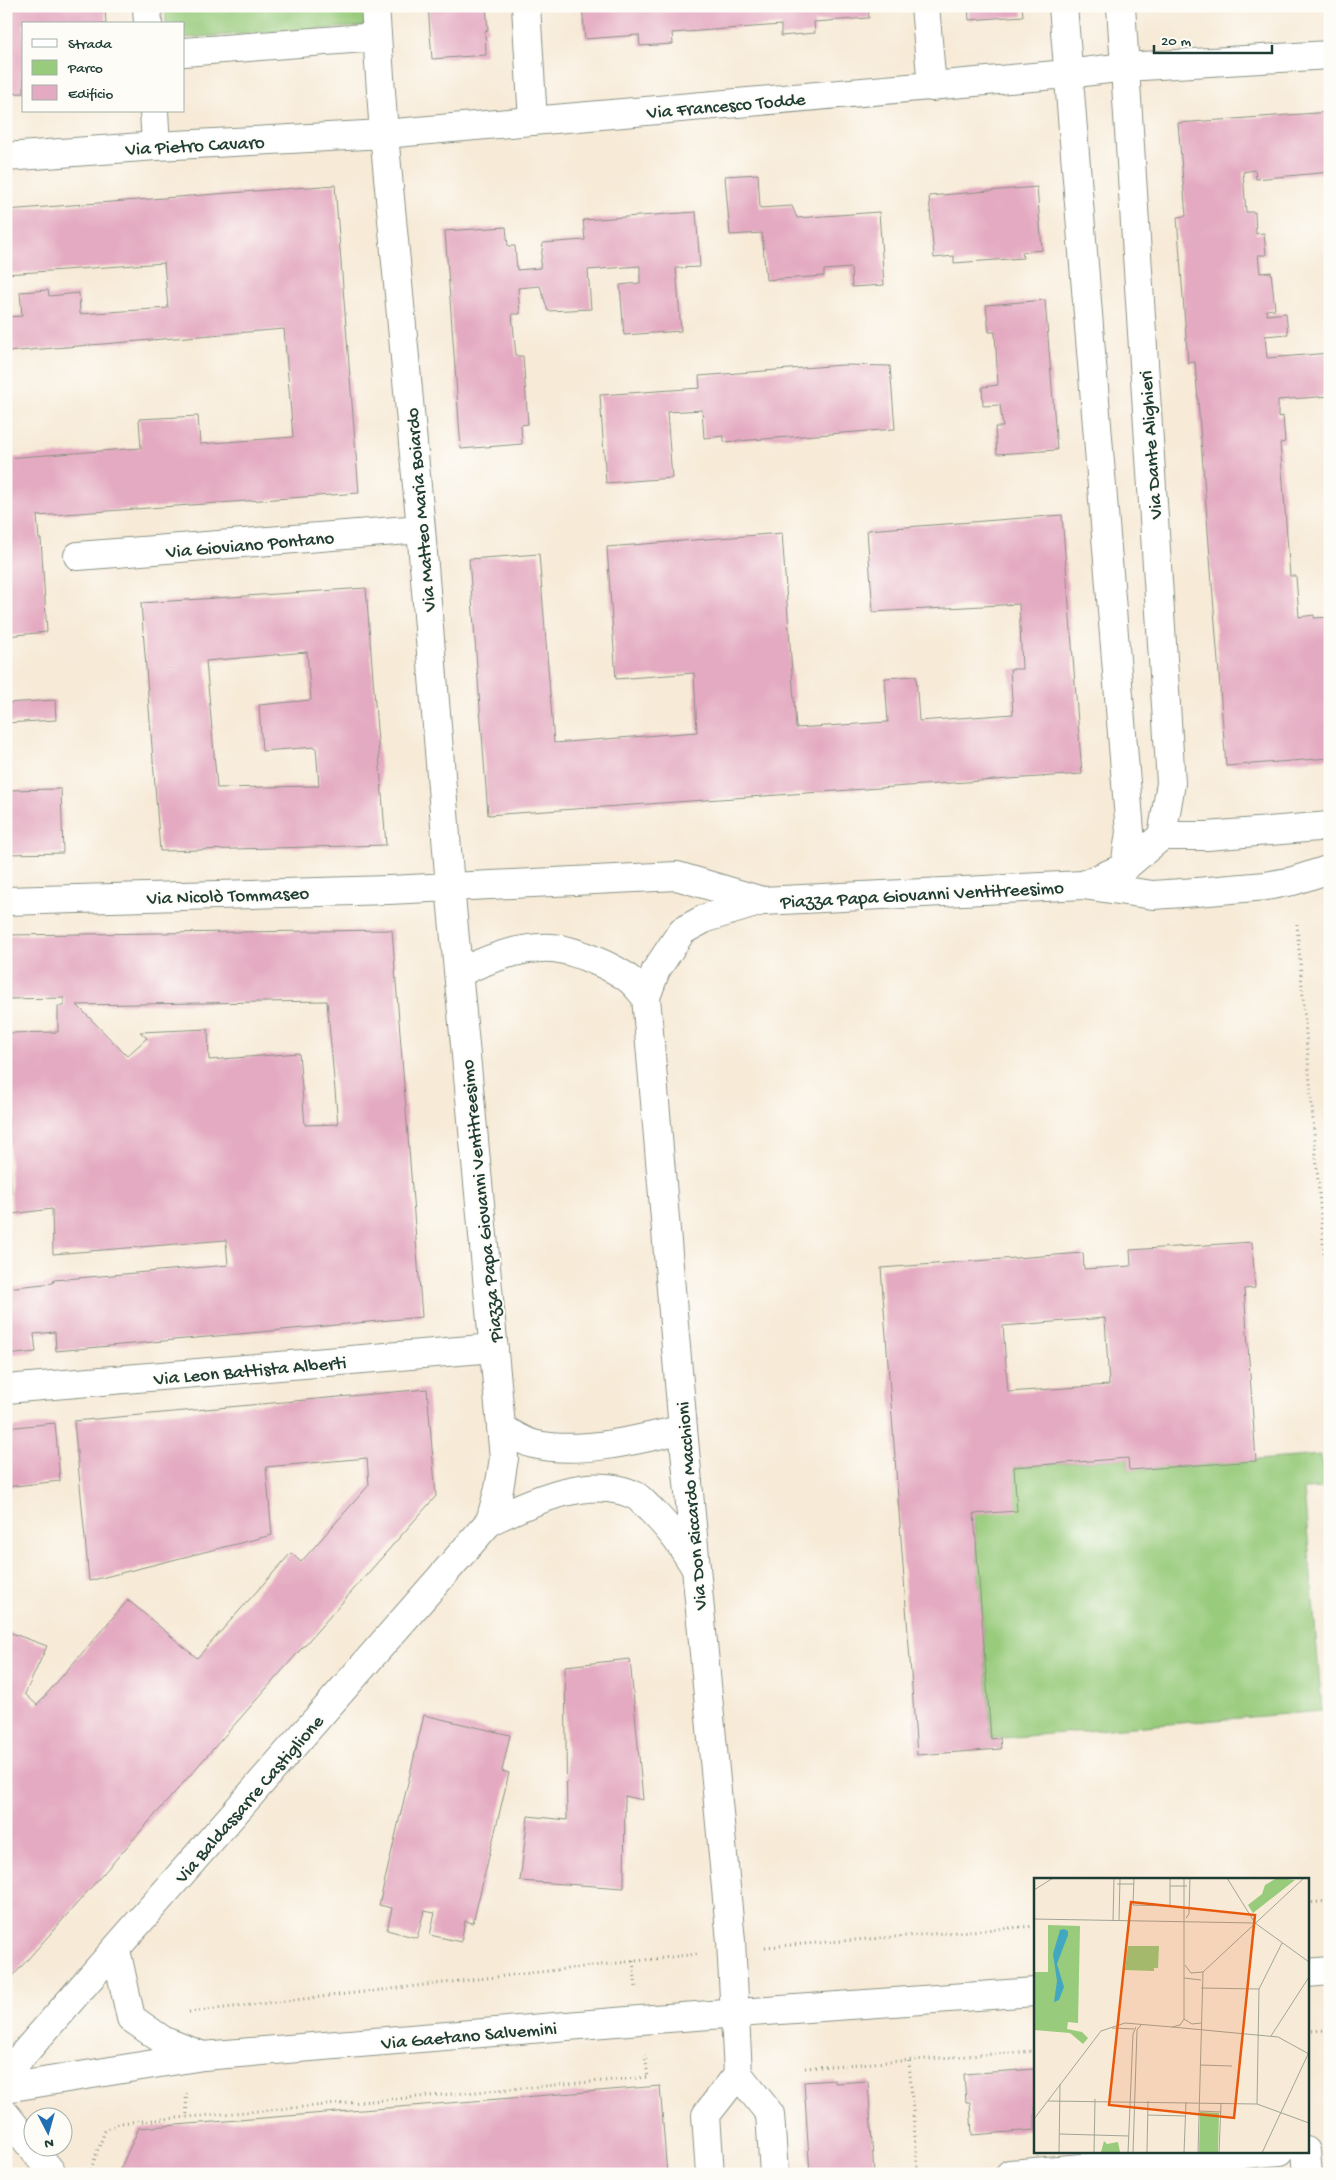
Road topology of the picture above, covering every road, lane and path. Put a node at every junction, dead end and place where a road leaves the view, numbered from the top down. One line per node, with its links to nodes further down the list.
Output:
1 (147, 6): 7 (street)
2 (375, 6): 8 (street, Via Matteo Maria Boiardo)
3 (526, 6): 15 (street)
4 (925, 6): 13 (street)
5 (1063, 6): 12 (street)
6 (1121, 6): 11 (street, Via Dante Alighieri)
7 (148, 22)
8 (377, 37): 9 (street); 16 (street, Via Matteo Maria Boiardo)
9 (185, 52)
10 (1330, 55): 11 (street, Via Francesco Todde)
11 (1125, 67): 12 (street, Via Francesco Todde); 22 (street, Via Dante Alighieri)
12 (1067, 74): 13 (street, Via Francesco Todde); 23 (street)
13 (932, 87): 15 (street, Via Francesco Todde)
14 (154, 112): 17 (street)
15 (533, 121): 16 (street, Via Francesco Todde)
16 (384, 134): 17 (street, Via Pietro Cavaro); 19 (street, Via Matteo Maria Boiardo)
17 (156, 146): 18 (street, Via Pietro Cavaro)
18 (6, 157)
19 (421, 529): 20 (street, Via Gioviano Pontano); 26 (street, Via Matteo Maria Boiardo)
20 (78, 556)
21 (1330, 826): 22 (street)
22 (1162, 836): 23 (street)
23 (1125, 867): 25 (street)
24 (1330, 869): 25 (street)
25 (1083, 885): 28 (street, Piazza Papa Giovanni Ventitreesimo)
26 (450, 886): 27 (street, Via Nicolò Tommaseo); 28 (street, Piazza Papa Giovanni Ventitreesimo); 30 (street, Piazza Papa Giovanni Ventitreesimo)
27 (6, 901)
28 (762, 901): 31 (street, Piazza Papa Giovanni Ventitreesimo)
29 (1297, 924): 32 (path)
30 (459, 973): 31 (street); 33 (street, Piazza Papa Giovanni Ventitreesimo)
31 (646, 997): 36 (street, Via Don Riccardo Macchioni)
32 (1330, 1327)
33 (494, 1348): 34 (street, Via Leon Battista Alberti); 35 (street, Piazza Papa Giovanni Ventitreesimo)
34 (6, 1389)
35 (501, 1428): 36 (street); 37 (street, Piazza Papa Giovanni Ventitreesimo)
36 (683, 1429): 38 (street, Via Don Riccardo Macchioni)
37 (490, 1521): 38 (street); 43 (street, Via Baldassarre Castiglione)
38 (696, 1569): 48 (street, Via Don Riccardo Macchioni)
39 (1330, 1902): 40 (path)
40 (1308, 1903)
41 (1034, 1926): 42 (path)
42 (794, 1946)
43 (116, 1950): 49 (street); 56 (street, Via Baldassarre Castiglione)
44 (646, 1960): 49 (path)
45 (1330, 1971): 46 (street)
46 (1308, 1973)
47 (1034, 1992): 48 (street)
48 (735, 2014): 53 (street, Via Gaetano Salvemini); 57 (street, Via Don Riccardo Macchioni)
49 (131, 2018): 53 (street, Via Gaetano Salvemini)
50 (1330, 2030): 51 (path)
51 (1308, 2032)
52 (1034, 2051): 54 (path)
53 (203, 2056): 59 (street, Via Gaetano Salvemini)
54 (909, 2061): 55 (path); 67 (path)
55 (804, 2068)
56 (6, 2074)
57 (738, 2074): 65 (street); 66 (street)
58 (648, 2077): 64 (path)
59 (6, 2088)
60 (6, 2115): 63 (street)
61 (1268, 2152): 68 (street)
62 (1306, 2152): 69 (street)
63 (53, 2174)
64 (89, 2174)
65 (710, 2174)
66 (774, 2174)
67 (918, 2174)
68 (1010, 2174)
69 (1308, 2174)

